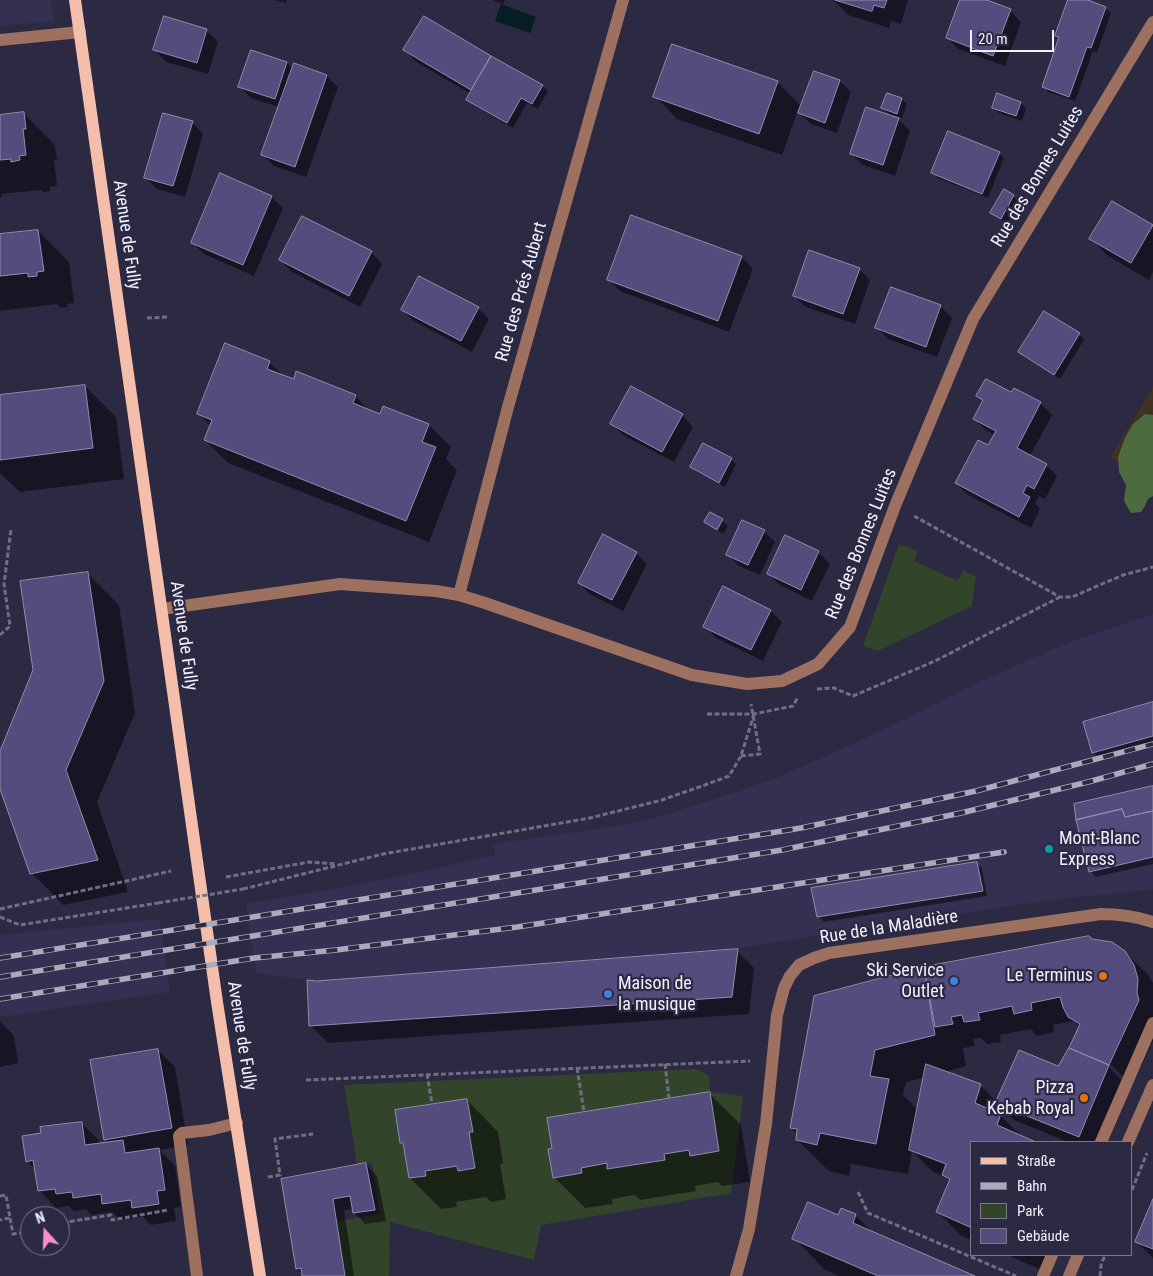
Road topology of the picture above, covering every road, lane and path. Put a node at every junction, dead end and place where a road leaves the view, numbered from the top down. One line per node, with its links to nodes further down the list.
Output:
1 (75, 0): 4 (main road, Avenue de Fully)
2 (623, 0): 11 (street, Rue des Prés Aubert)
3 (1153, 22): 8 (street, Rue des Bonnes Luites)
4 (80, 32): 5 (street); 13 (main road, Avenue de Fully)
5 (0, 40)
6 (169, 317): 7 (path)
7 (147, 318)
8 (895, 506): 12 (path); 15 (street, Rue des Bonnes Luites)
9 (11, 529): 14 (path)
10 (1153, 568): 12 (path)
11 (459, 595): 13 (street, Rue des Bonnes Luites); 15 (street, Rue des Bonnes Luites)
12 (1060, 597): 17 (path)
13 (162, 609): 37 (main road, Avenue de Fully)
14 (0, 635)
15 (747, 684): 19 (path)
16 (800, 690): 19 (path)
17 (808, 690)
18 (707, 714): 19 (path)
19 (754, 714): 20 (path); 20 (path)
20 (741, 756): 21 (path)
21 (340, 865): 23 (path); 25 (path, bridge)
22 (171, 872): 24 (path)
23 (226, 877)
24 (0, 910)
25 (0, 917)
26 (1153, 922): 56 (street, Rue de la Maladière)
27 (1153, 1023): 39 (street)
28 (750, 1061): 29 (path)
29 (664, 1064): 30 (path); 34 (path)
30 (577, 1068): 31 (path); 36 (path)
31 (427, 1074): 32 (path); 35 (path)
32 (306, 1080)
33 (1153, 1085): 40 (street)
34 (669, 1098)
35 (432, 1104)
36 (584, 1112)
37 (237, 1123): 46 (street); 55 (main road, Avenue de Fully)
38 (313, 1134): 42 (path)
39 (1101, 1141)
40 (1128, 1141)
41 (1150, 1147): 43 (path)
42 (268, 1177)
43 (1133, 1188)
44 (858, 1192): 57 (path)
45 (0, 1196): 47 (path)
46 (188, 1207): 49 (path); 54 (street)
47 (10, 1218): 48 (path); 50 (path)
48 (0, 1220)
49 (70, 1222)
50 (20, 1233)
51 (1052, 1256): 58 (street)
52 (1078, 1256): 59 (street)
53 (1105, 1256): 60 (path)
54 (197, 1276)
55 (260, 1276)
56 (736, 1276)
57 (1016, 1276)
58 (1043, 1276)
59 (1069, 1276)
60 (1100, 1276)

